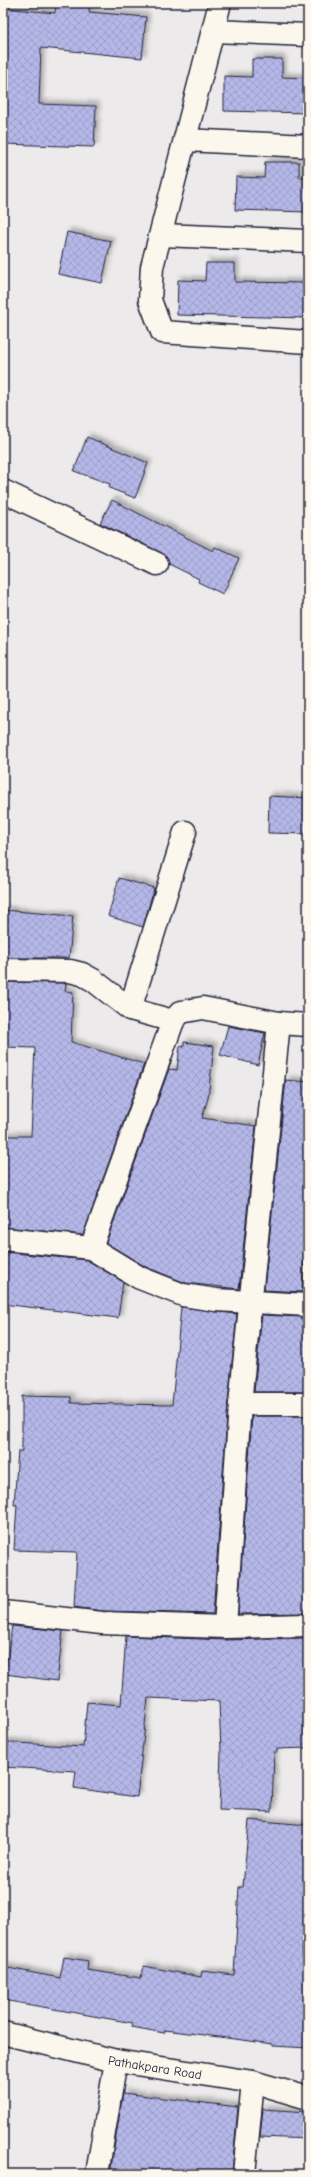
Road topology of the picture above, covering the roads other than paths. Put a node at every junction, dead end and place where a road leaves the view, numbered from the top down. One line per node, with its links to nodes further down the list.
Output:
1 (220, 3): 2 (street)
2 (213, 31): 3 (street); 4 (street)
3 (308, 35)
4 (185, 140): 5 (street); 6 (street)
5 (308, 146)
6 (161, 235): 7 (street); 8 (street)
7 (308, 241)
8 (308, 342)
9 (3, 491): 10 (street)
10 (157, 564)
11 (186, 832): 13 (street)
12 (3, 970): 13 (street)
13 (130, 1009): 14 (street)
14 (173, 1021): 15 (street); 18 (street)
15 (279, 1023): 16 (street); 19 (street)
16 (308, 1025)
17 (3, 1239): 18 (street)
18 (91, 1248): 19 (street)
19 (252, 1301): 20 (street); 21 (street)
20 (308, 1305)
21 (240, 1404): 22 (street); 25 (street)
22 (308, 1404)
23 (3, 1612): 25 (street)
24 (308, 1625): 25 (street)
25 (225, 1627)
26 (3, 2033): 27 (street, Pathakpara Road)
27 (116, 2061): 28 (street, Pathakpara Road); 30 (street)
28 (253, 2082): 29 (street, Pathakpara Road); 31 (street)
29 (308, 2098)
30 (97, 2174)
31 (244, 2174)

